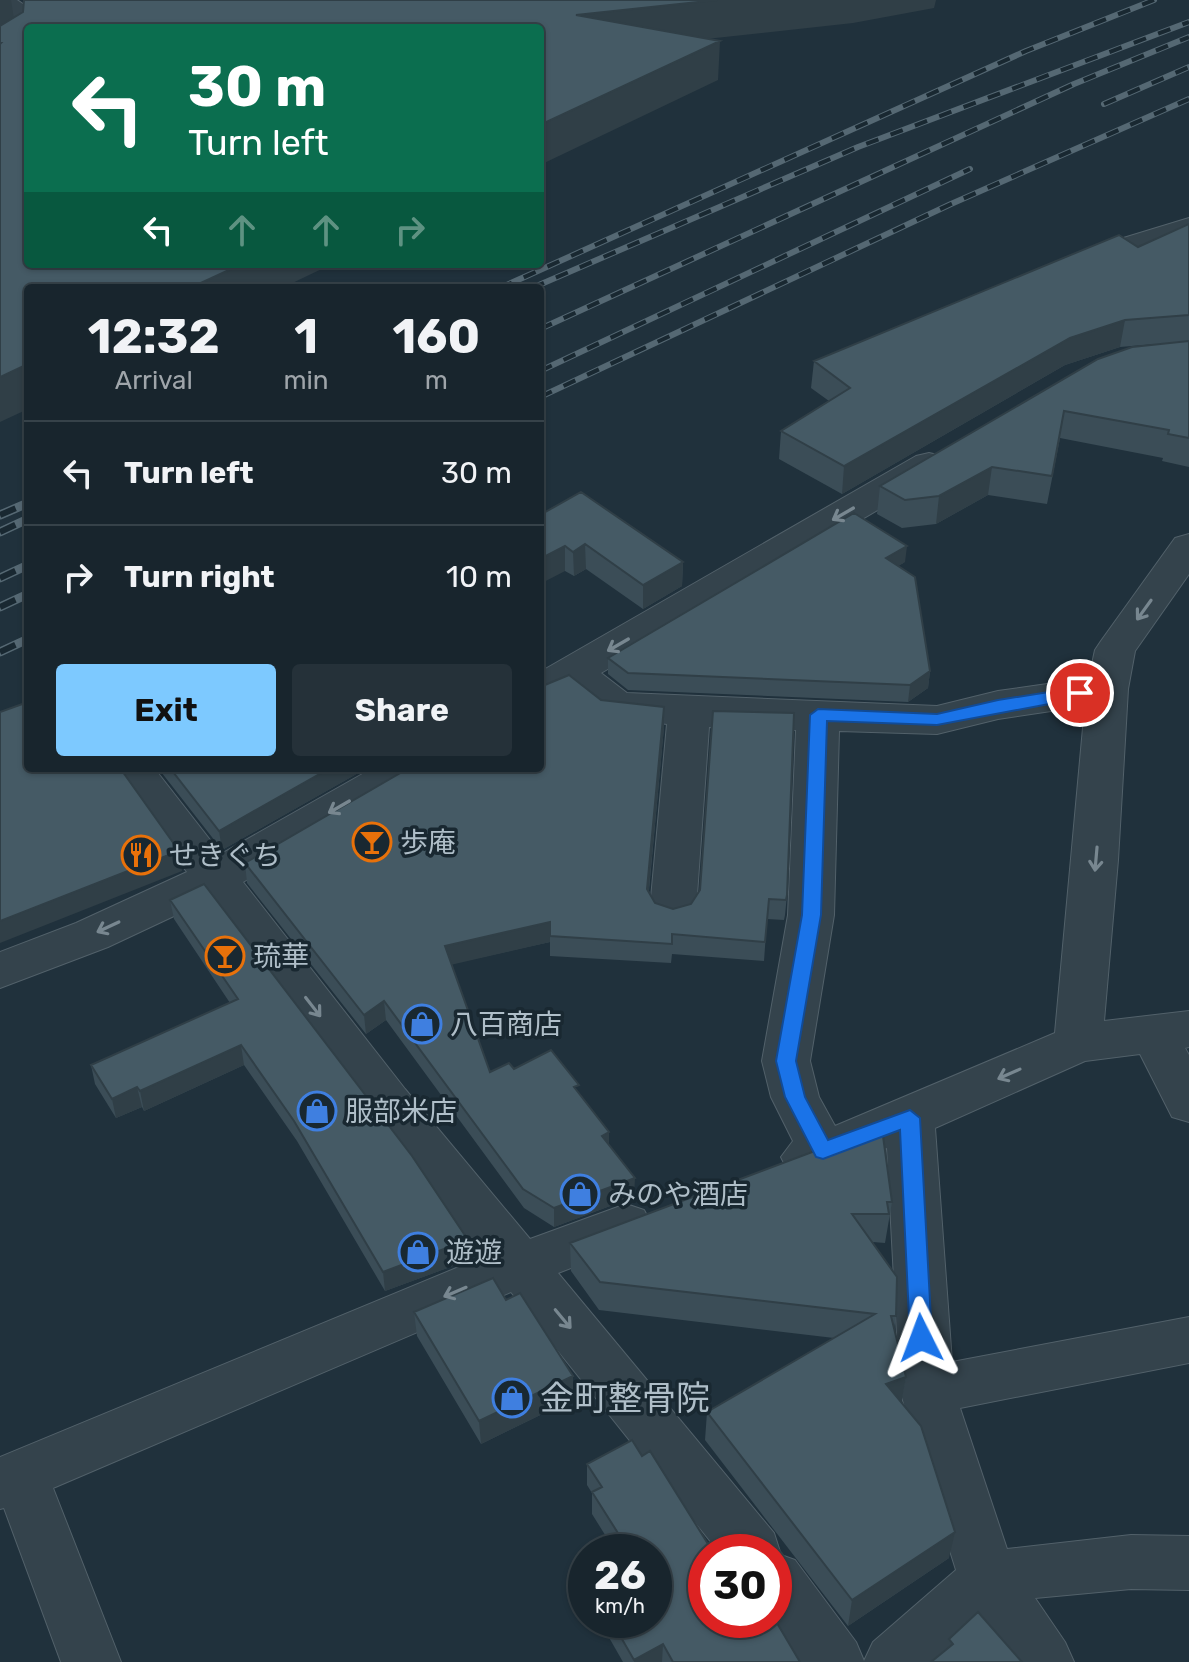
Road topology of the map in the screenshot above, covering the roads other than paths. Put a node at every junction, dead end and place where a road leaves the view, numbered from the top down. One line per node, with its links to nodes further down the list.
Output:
1 (0, 2): 2 (street)
2 (31, 24)
3 (1189, 228): 4 (street)
4 (1119, 250)
5 (962, 445): 7 (street, one-way to 7)
6 (1189, 546): 8 (street, one-way to 8)
7 (556, 681): 9 (street)
8 (1107, 689): 10 (street); 17 (street, one-way to 17)
9 (689, 712): 10 (street); 14 (street)
10 (818, 715): 20 (street)
11 (134, 772): 13 (street)
12 (399, 772): 13 (street, one-way to 13)
13 (215, 878): 15 (street, one-way to 15); 23 (street, one-way to 23)
14 (673, 909)
15 (0, 971)
16 (1172, 1032): 17 (street); 18 (street)
17 (1078, 1043): 19 (street, one-way to 19)
18 (1189, 1103)
19 (910, 1118): 20 (street); 25 (street)
20 (823, 1151): 21 (street)
21 (765, 1173)
22 (663, 1211): 23 (street)
23 (518, 1266): 26 (street, one-way to 26); 27 (street, one-way to 27)
24 (1189, 1340): 25 (street)
25 (927, 1391): 29 (street)
26 (10, 1479): 31 (street)
27 (739, 1534)
28 (1189, 1563): 29 (street)
29 (988, 1579): 33 (street); 34 (street)
30 (792, 1603): 32 (street)
31 (91, 1662)
32 (835, 1662)
33 (894, 1662)
34 (1044, 1662)

